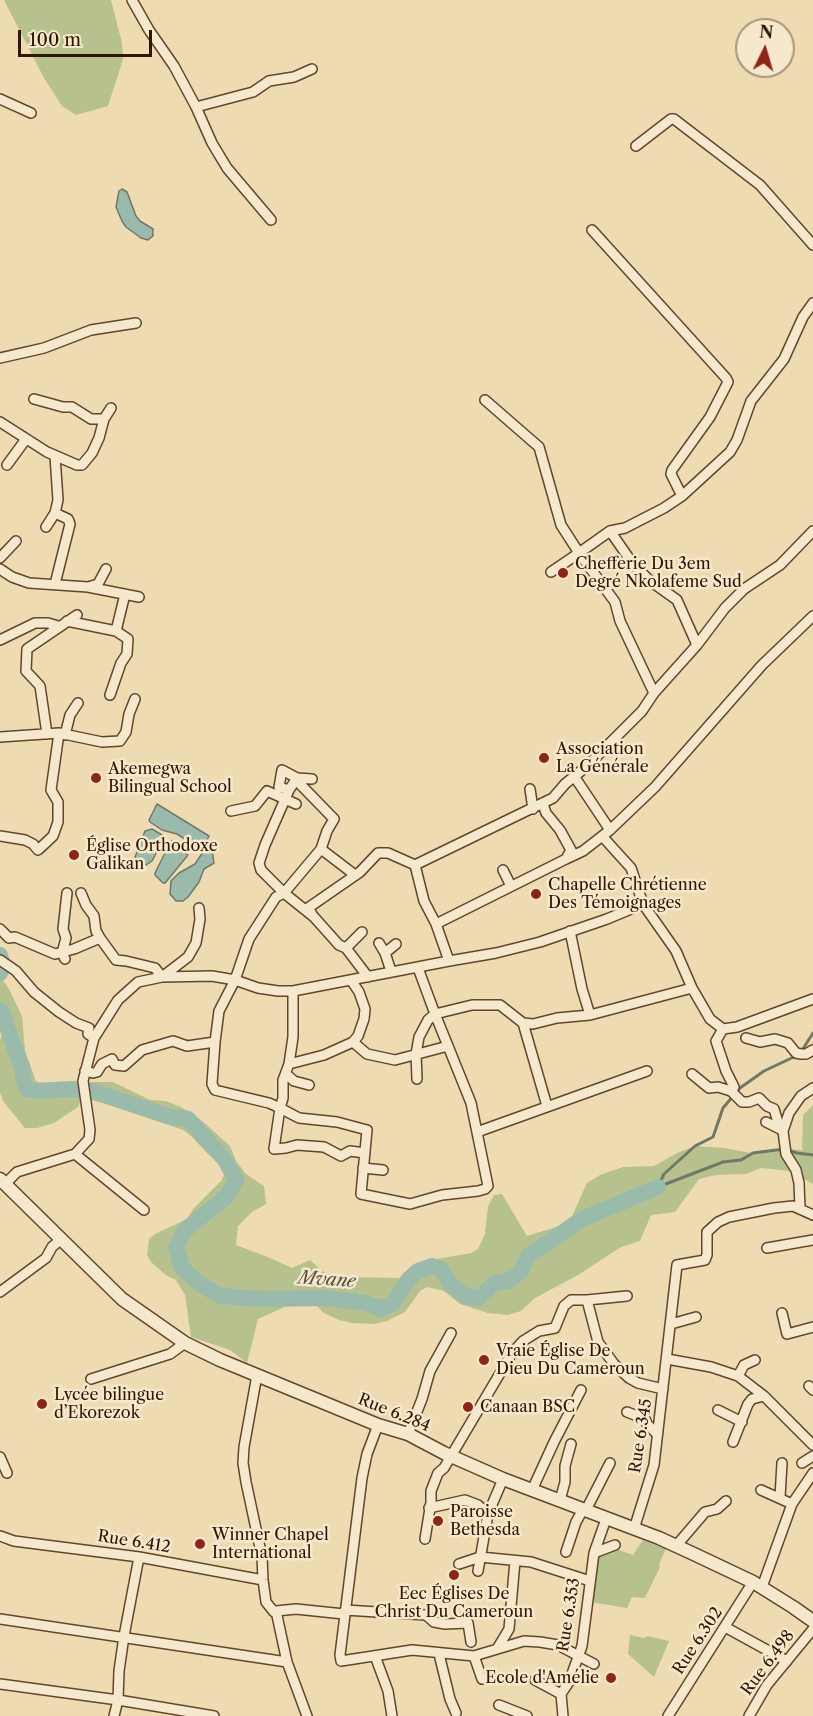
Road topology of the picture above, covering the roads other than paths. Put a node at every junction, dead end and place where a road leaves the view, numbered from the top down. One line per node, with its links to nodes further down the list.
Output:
1 (132, 0): 4 (street)
2 (312, 69): 4 (street)
3 (0, 99): 5 (street)
4 (196, 107): 7 (street)
5 (31, 113)
6 (636, 146): 9 (street)
7 (271, 220)
8 (592, 230): 21 (street)
9 (813, 245)
10 (813, 303): 21 (street)
11 (136, 323): 12 (street)
12 (0, 358)
13 (34, 399): 16 (street)
14 (485, 400): 27 (street)
15 (111, 408): 16 (street)
16 (104, 419): 19 (street)
17 (0, 422): 18 (street)
18 (26, 439): 19 (street); 20 (street)
19 (55, 456): 22 (street)
20 (7, 465)
21 (682, 496): 24 (street)
22 (55, 513): 23 (street); 32 (street)
23 (46, 527)
24 (610, 531): 27 (street); 42 (street)
25 (813, 531): 42 (street)
26 (16, 541): 28 (street)
27 (579, 553): 31 (street); 43 (street)
28 (0, 558)
29 (0, 569): 32 (street)
30 (106, 569): 33 (street)
31 (551, 572)
32 (55, 584): 33 (street)
33 (88, 587): 34 (street)
34 (125, 594): 35 (street); 40 (street)
35 (139, 597)
36 (77, 615): 38 (street)
37 (813, 616): 59 (street)
38 (67, 621): 39 (street); 40 (street)
39 (58, 626): 41 (street); 47 (street)
40 (117, 631): 44 (street)
41 (0, 640)
42 (697, 645): 43 (street)
43 (654, 693): 50 (street)
44 (110, 695)
45 (135, 699): 48 (street)
46 (78, 703): 48 (street)
47 (47, 734): 48 (street); 49 (street)
48 (62, 734): 60 (street)
49 (0, 737)
50 (574, 776): 56 (street); 59 (street)
51 (297, 778): 52 (street); 54 (street); 54 (street); 61 (street)
52 (312, 779)
53 (530, 789): 57 (street)
54 (287, 794): 55 (street); 58 (street); 69 (street)
55 (296, 804)
56 (543, 804): 57 (street); 62 (street)
57 (532, 809): 63 (street)
58 (231, 811)
59 (606, 833): 62 (street); 70 (street)
60 (0, 836)
61 (321, 849): 65 (street); 69 (street)
62 (567, 859): 66 (street)
63 (415, 865): 65 (street); 73 (street)
64 (503, 870): 66 (street)
65 (355, 875): 72 (street)
66 (511, 886): 73 (street)
67 (67, 893): 82 (street)
68 (81, 893): 77 (street)
69 (284, 893): 72 (street); 89 (street)
70 (643, 904): 75 (street); 91 (street)
71 (200, 908): 87 (street)
72 (314, 917): 80 (street)
73 (436, 924): 84 (street)
74 (0, 929): 82 (street)
75 (570, 931): 84 (street); 95 (street)
76 (362, 932): 80 (street)
77 (100, 938): 82 (street); 87 (street)
78 (379, 943): 81 (street)
79 (396, 944): 81 (street)
80 (346, 948): 88 (street)
81 (385, 953): 86 (street)
82 (63, 956)
83 (0, 960): 98 (street)
84 (449, 961): 85 (street)
85 (418, 968): 86 (street); 94 (street)
86 (391, 971): 88 (street)
87 (162, 977): 89 (street); 98 (street)
88 (368, 977): 90 (street)
89 (235, 980): 92 (street); 101 (street)
90 (351, 981): 92 (street); 102 (street)
91 (692, 988): 95 (street); 97 (street)
92 (293, 991): 107 (street)
93 (813, 999): 97 (street)
94 (435, 1014): 96 (street); 104 (street); 106 (street)
95 (590, 1015): 96 (street)
96 (523, 1023): 118 (street)
97 (723, 1029): 100 (street)
98 (94, 1038): 111 (street)
99 (746, 1038): 105 (street)
100 (716, 1041): 103 (street); 117 (street)
101 (215, 1042): 111 (street); 119 (street)
102 (353, 1042): 106 (street); 107 (street)
103 (705, 1044)
104 (448, 1046): 106 (street); 122 (street)
105 (813, 1050)
106 (416, 1054): 112 (street)
107 (289, 1064): 109 (street)
108 (647, 1071): 118 (street)
109 (286, 1074): 113 (street); 115 (street)
110 (692, 1074): 117 (street)
111 (84, 1076): 124 (street)
112 (417, 1079)
113 (294, 1081): 114 (street); 115 (street)
114 (309, 1085)
115 (283, 1088): 119 (street)
116 (813, 1088): 121 (street)
117 (731, 1091): 121 (street)
118 (548, 1106): 122 (street)
119 (280, 1108): 123 (street); 123 (street)
120 (766, 1122): 121 (street)
121 (782, 1130): 128 (street)
122 (477, 1132): 125 (street)
123 (365, 1153): 125 (street)
124 (75, 1154): 127 (street); 129 (street)
125 (363, 1168): 126 (street)
126 (383, 1170)
127 (3, 1181): 131 (street, Rue 6.284)
128 (800, 1208): 130 (street, Rue 6.345); 139 (street, Rue 6.345)
129 (144, 1209)
130 (813, 1215)
131 (60, 1240): 134 (street); 142 (street, Rue 6.284)
132 (813, 1240): 133 (street)
133 (767, 1248)
134 (0, 1292)
135 (627, 1296): 136 (street)
136 (587, 1300): 148 (street); 160 (street)
137 (782, 1313): 140 (street)
138 (696, 1317): 139 (street)
139 (671, 1324): 143 (street, Rue 6.345)
140 (813, 1328)
141 (451, 1332): 155 (street)
142 (185, 1343): 145 (street, Rue 6.284); 147 (street)
143 (667, 1359): 146 (street); 148 (street, Rue 6.345)
144 (755, 1360): 146 (street)
145 (256, 1375): 154 (street, Rue 6.284); 191 (street)
146 (738, 1377): 150 (street)
147 (91, 1379)
148 (663, 1389): 156 (street, Rue 6.345)
149 (580, 1390): 169 (street)
150 (764, 1396): 153 (street); 159 (street)
151 (718, 1410): 153 (street)
152 (627, 1412): 156 (street)
153 (742, 1422): 157 (street)
154 (378, 1425): 155 (street, Rue 6.284); 195 (street)
155 (408, 1434): 160 (street, Rue 6.284)
156 (657, 1434): 179 (street, Rue 6.345)
157 (733, 1442)
158 (571, 1444): 172 (street)
159 (813, 1445)
160 (452, 1456): 168 (street, Rue 6.284); 175 (street)
161 (813, 1456): 165 (street)
162 (0, 1457): 166 (street)
163 (782, 1462): 171 (street)
164 (610, 1463): 176 (street)
165 (802, 1463)
166 (7, 1473)
167 (813, 1473): 174 (street, Rue 6.302)
168 (503, 1479): 169 (street, Rue 6.284); 177 (street)
169 (532, 1490): 172 (street, Rue 6.284)
170 (761, 1490): 171 (street)
171 (780, 1497): 174 (street)
172 (560, 1500): 176 (street, Rue 6.284)
173 (726, 1501): 183 (street)
174 (792, 1504): 193 (street, Rue 6.302)
175 (429, 1508): 177 (street); 181 (street)
176 (586, 1510): 178 (street, Rue 6.284); 184 (street)
177 (488, 1514): 187 (street)
178 (606, 1519): 179 (street, Rue 6.284); 185 (street, Rue 6.353)
179 (634, 1529): 183 (street, Rue 6.284)
180 (0, 1536): 186 (street, Rue 6.412)
181 (425, 1539)
182 (615, 1545): 185 (street)
183 (676, 1546): 193 (street, Rue 6.284)
184 (566, 1552)
185 (594, 1553): 192 (street, Rue 6.353)
186 (139, 1557): 191 (street, Rue 6.412); 200 (street)
187 (480, 1557): 188 (street); 189 (street); 190 (street)
188 (515, 1561): 192 (street); 202 (street)
189 (459, 1564)
190 (478, 1570)
191 (263, 1580): 194 (street)
192 (590, 1581): 204 (street, Rue 6.353)
193 (758, 1585): 197 (street, Rue 6.284); 198 (street, Rue 6.302)
194 (276, 1611): 195 (street); 208 (street)
195 (344, 1612): 201 (street); 205 (street)
196 (0, 1619): 200 (street)
197 (813, 1621)
198 (725, 1627): 207 (street); 223 (street, Rue 6.302)
199 (813, 1629): 207 (street, Rue 6.498)
200 (124, 1636): 208 (street); 214 (street)
201 (471, 1642)
202 (497, 1649): 204 (street); 206 (street)
203 (439, 1654): 205 (street); 206 (street); 216 (street)
204 (579, 1655): 209 (street); 213 (street, Rue 6.353)
205 (375, 1656): 221 (street)
206 (474, 1656): 210 (street)
207 (787, 1661): 224 (street, Rue 6.498)
208 (287, 1662): 220 (street)
209 (594, 1664)
210 (482, 1679)
211 (535, 1680): 213 (street)
212 (0, 1684): 214 (street)
213 (561, 1694): 217 (street, Rue 6.353)
214 (118, 1700): 218 (street); 219 (street)
215 (499, 1705): 222 (street)
216 (456, 1713)
217 (562, 1715)
218 (114, 1716)
219 (214, 1716)
220 (307, 1716)
221 (392, 1716)
222 (527, 1716)
223 (668, 1716)
224 (749, 1716)

